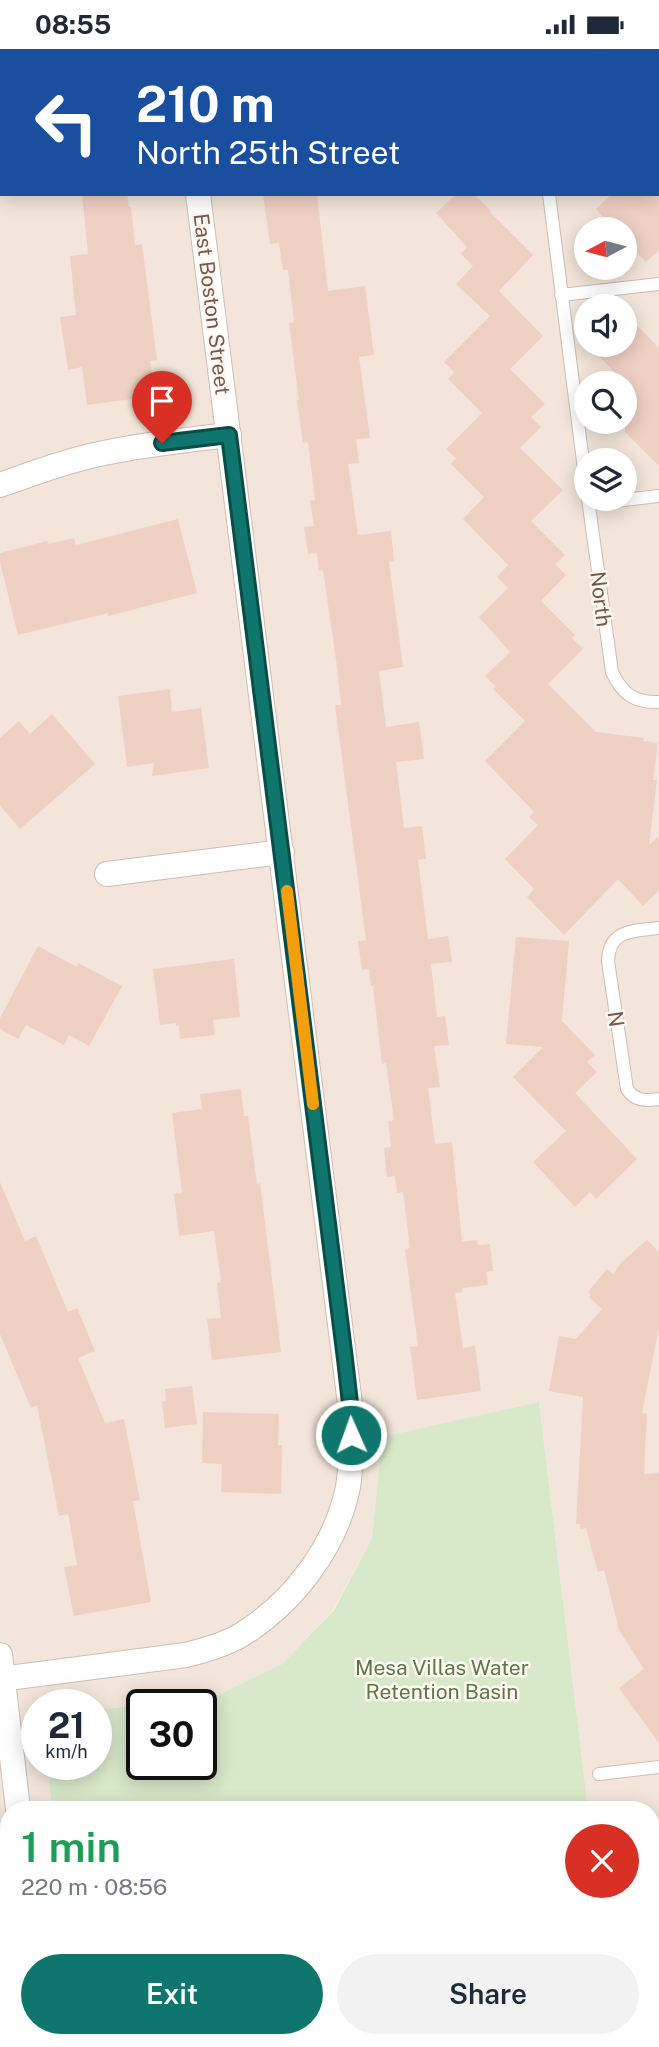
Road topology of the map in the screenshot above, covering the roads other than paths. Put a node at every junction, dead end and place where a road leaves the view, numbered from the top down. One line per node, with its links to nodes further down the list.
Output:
1 (198, 196): 5 (street, East Boston Street)
2 (549, 196): 4 (lane)
3 (659, 284): 4 (lane)
4 (561, 295): 6 (lane)
5 (229, 435): 7 (street); 12 (street, East Boston Street)
6 (581, 448)
7 (0, 485)
8 (659, 496): 9 (lane)
9 (637, 498)
10 (589, 511): 11 (lane, North)
11 (659, 702)
12 (282, 852): 13 (street); 16 (street, East Boston Street)
13 (107, 874)
14 (659, 928): 15 (lane, N)
15 (659, 1099)
16 (1, 1671): 19 (street)
17 (659, 1767): 18 (lane)
18 (599, 1774)
19 (17, 1801)

